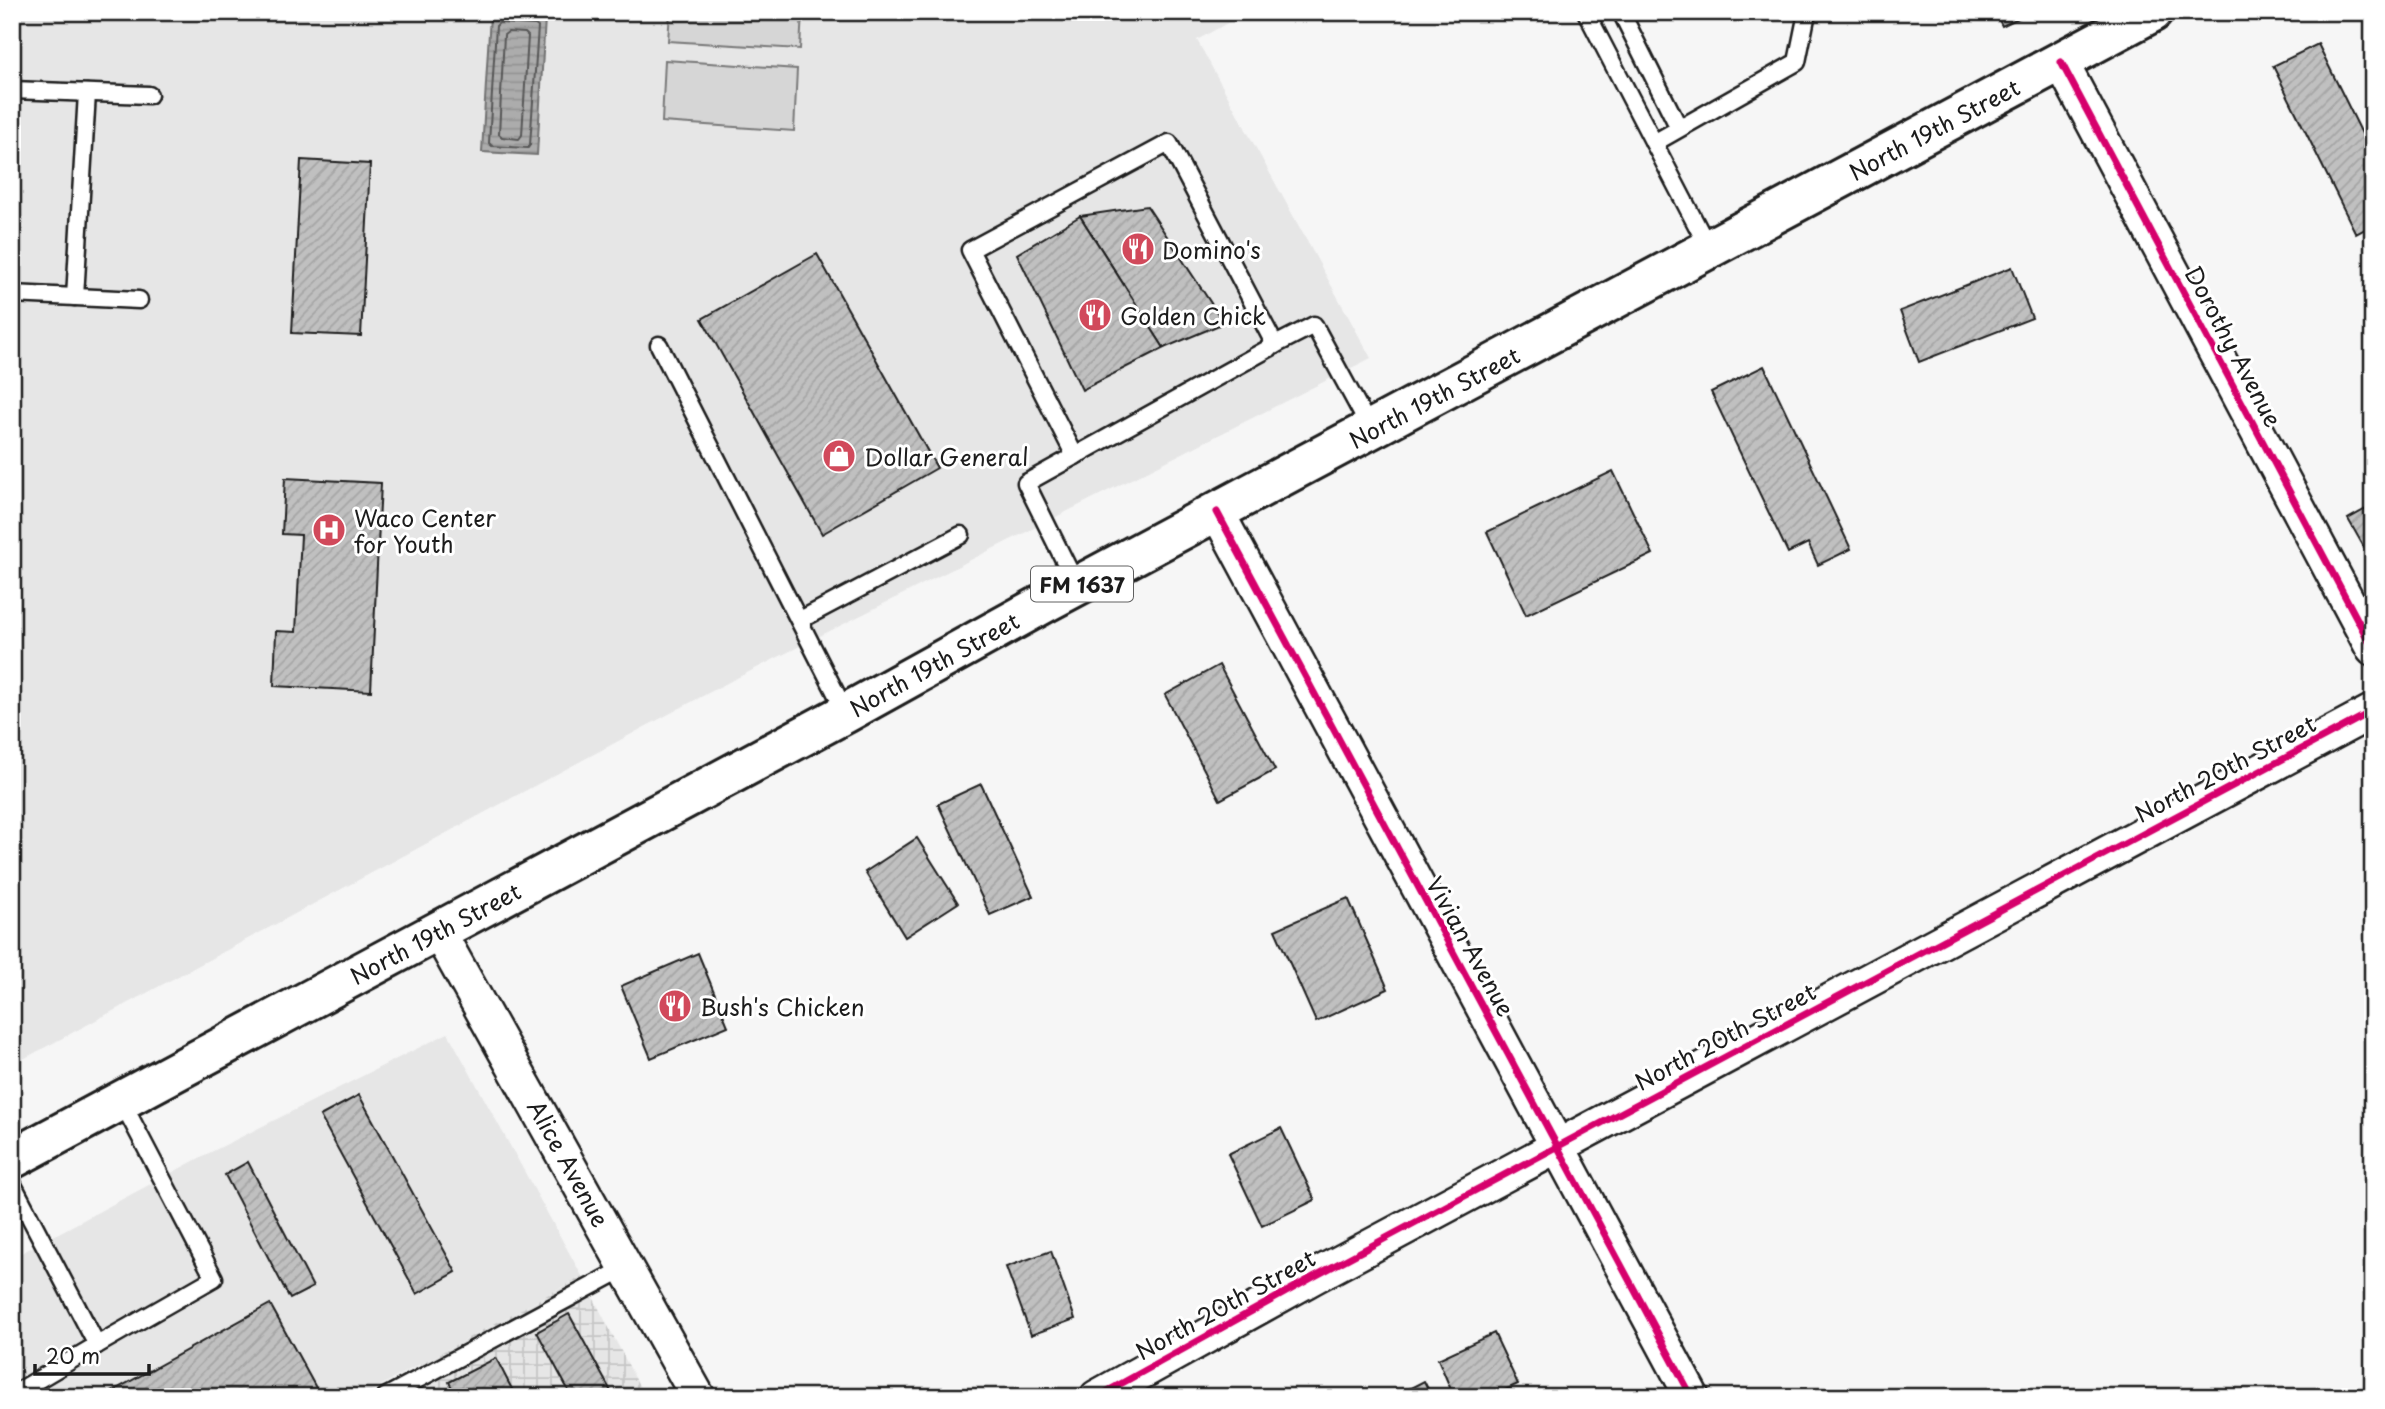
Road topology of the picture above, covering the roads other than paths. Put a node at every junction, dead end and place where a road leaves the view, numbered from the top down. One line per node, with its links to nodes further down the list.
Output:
1 (1586, 12): 10 (lane)
2 (1621, 12): 9 (lane)
3 (1802, 12): 9 (lane)
4 (2153, 12): 5 (main road, North 19th Street / FM 1637)
5 (2061, 62): 11 (main road, North 19th Street / FM 1637); 23 (street, Dorothy Avenue)
6 (12, 90): 7 (lane)
7 (87, 93): 8 (lane); 13 (lane)
8 (149, 95)
9 (1679, 128): 10 (lane)
10 (1654, 142): 11 (lane)
11 (1709, 249): 17 (main road, North 19th Street / FM 1637)
12 (12, 294): 13 (lane)
13 (75, 297): 14 (lane)
14 (139, 300)
15 (659, 345): 22 (lane)
16 (1275, 345): 17 (lane); 18 (lane); 18 (lane)
17 (1371, 430): 19 (main road, North 19th Street / FM 1637)
18 (1075, 456): 21 (lane)
19 (1217, 512): 21 (main road, North 19th Street / FM 1637); 28 (street, Vivian Avenue)
20 (961, 534): 22 (lane)
21 (1077, 586): 25 (main road, North 19th Street / FM 1637)
22 (800, 620): 25 (lane)
23 (2373, 649)
24 (2373, 711): 28 (street, North 20th Street)
25 (846, 713): 26 (main road, North 19th Street / FM 1637)
26 (438, 930): 27 (main road, North 19th Street / FM 1637); 31 (street, Alice Avenue)
27 (121, 1100): 29 (main road, North 19th Street / FM 1637); 32 (lane)
28 (1559, 1146): 36 (street, North 20th Street); 37 (street, Vivian Avenue)
29 (12, 1159)
30 (12, 1183): 32 (lane)
31 (627, 1267): 34 (lane); 35 (street, Alice Avenue)
32 (97, 1345): 33 (lane)
33 (12, 1395)
34 (385, 1397)
35 (698, 1397)
36 (1097, 1397)
37 (1692, 1397)

